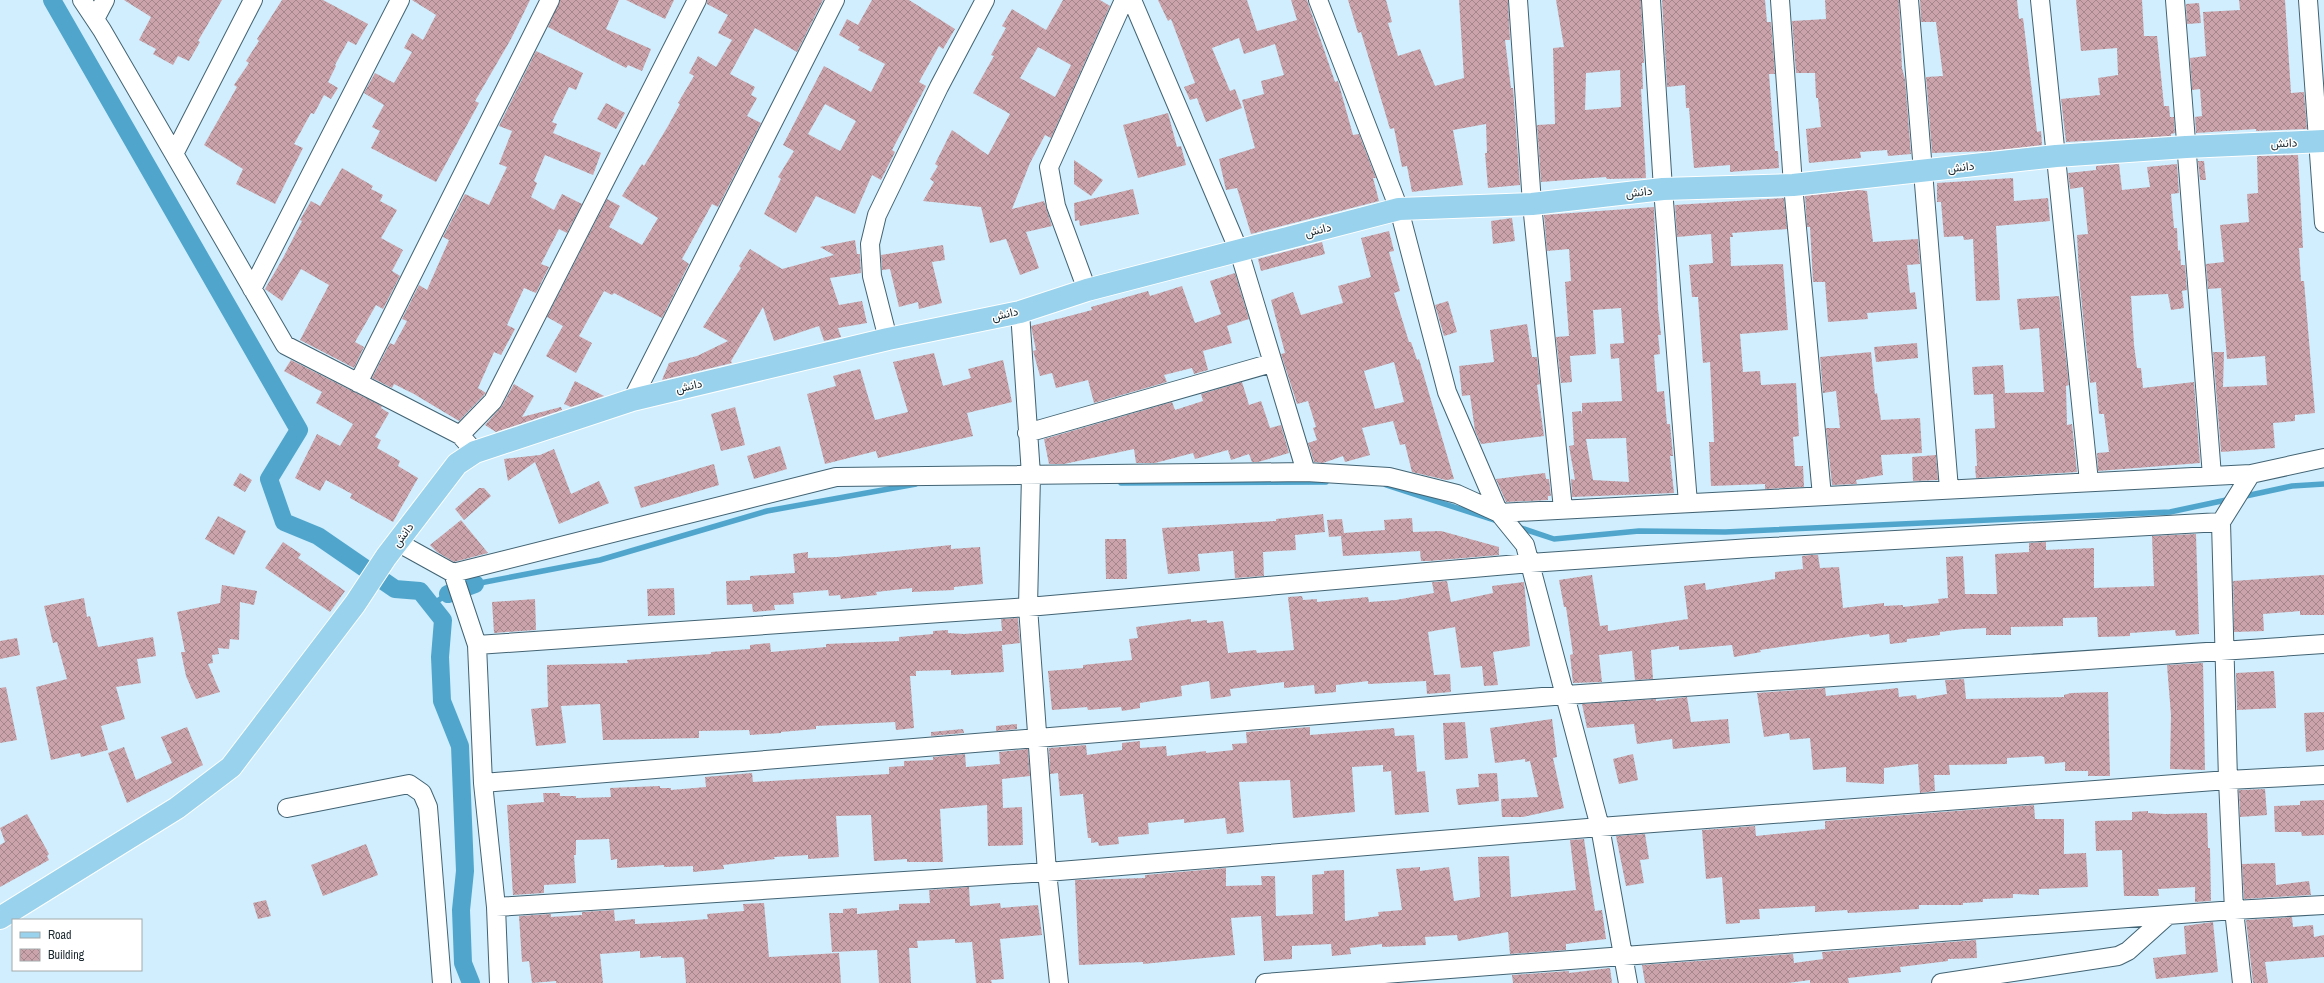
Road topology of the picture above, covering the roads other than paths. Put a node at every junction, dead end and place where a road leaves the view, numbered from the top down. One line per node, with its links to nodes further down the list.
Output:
1 (82, 0): 19 (street)
2 (105, 0): 19 (street)
3 (253, 0): 22 (street)
4 (400, 0): 31 (street)
5 (550, 0): 36 (street)
6 (697, 0): 39 (street)
7 (835, 0): 37 (street)
8 (985, 0): 34 (street)
9 (1124, 0): 32 (street)
10 (1132, 0): 30 (street)
11 (1318, 0): 28 (street)
12 (1518, 0): 27 (street)
13 (1651, 0): 26 (street)
14 (1780, 0): 25 (street)
15 (1909, 0): 24 (street)
16 (2040, 0): 23 (street)
17 (2176, 0): 21 (street)
18 (2308, 0): 20 (street)
19 (95, 19): 22 (street)
20 (2320, 141): 21 (main road, دانش); 29 (street)
21 (2186, 147): 23 (main road, دانش); 45 (street)
22 (174, 154): 31 (street)
23 (2056, 156): 24 (main road, دانش); 46 (street)
24 (1923, 171): 25 (main road, دانش); 47 (street)
25 (1793, 185): 26 (main road, دانش); 48 (street)
26 (1662, 189): 27 (main road, دانش); 49 (street)
27 (1532, 204): 28 (main road, دانش); 50 (street)
28 (1399, 209): 30 (main road, دانش); 51 (street)
29 (2324, 223)
30 (1238, 251): 32 (main road, دانش); 35 (street)
31 (252, 289): 36 (street)
32 (1087, 290): 33 (main road, دانش)
33 (1020, 312): 34 (main road, دانش); 38 (street)
34 (888, 340): 37 (main road, دانش)
35 (1272, 362): 38 (street); 42 (street)
36 (358, 383): 39 (street)
37 (632, 400): 40 (main road, دانش)
38 (1027, 433): 44 (street)
39 (460, 435): 40 (street)
40 (475, 452): 53 (main road, دانش)
41 (2324, 458): 43 (street)
42 (1306, 472): 44 (street); 51 (street)
43 (2251, 474): 45 (street); 52 (street)
44 (1031, 475): 55 (street); 56 (street)
45 (2212, 476): 46 (street)
46 (2089, 482): 47 (street)
47 (1948, 489): 48 (street)
48 (1822, 496): 49 (street)
49 (1688, 503): 50 (street)
50 (1563, 509): 51 (street)
51 (1499, 513): 54 (street)
52 (2221, 522): 54 (street); 59 (street)
53 (392, 550): 55 (street); 72 (main road, دانش)
54 (1530, 563): 56 (street); 60 (street)
55 (453, 574): 58 (street)
56 (1028, 607): 58 (street); 61 (street)
57 (2324, 644): 59 (street)
58 (477, 645): 64 (street)
59 (2224, 650): 60 (street); 63 (street)
60 (1566, 695): 61 (street); 66 (street)
61 (1036, 738): 64 (street); 67 (street)
62 (2324, 775): 63 (street)
63 (2228, 780): 66 (street); 70 (street)
64 (483, 783): 69 (street)
65 (287, 808): 74 (street)
66 (1600, 827): 67 (street); 73 (street)
67 (1047, 872): 69 (street); 76 (street)
68 (2324, 905): 70 (street)
69 (496, 907): 75 (street)
70 (2234, 910): 71 (street); 80 (street)
71 (2167, 916): 73 (street); 79 (street)
72 (0, 918)
73 (1623, 956): 77 (street); 78 (street)
74 (442, 983)
75 (499, 983)
76 (1059, 983)
77 (1265, 983)
78 (1628, 983)
79 (1941, 983)
80 (2242, 983)

